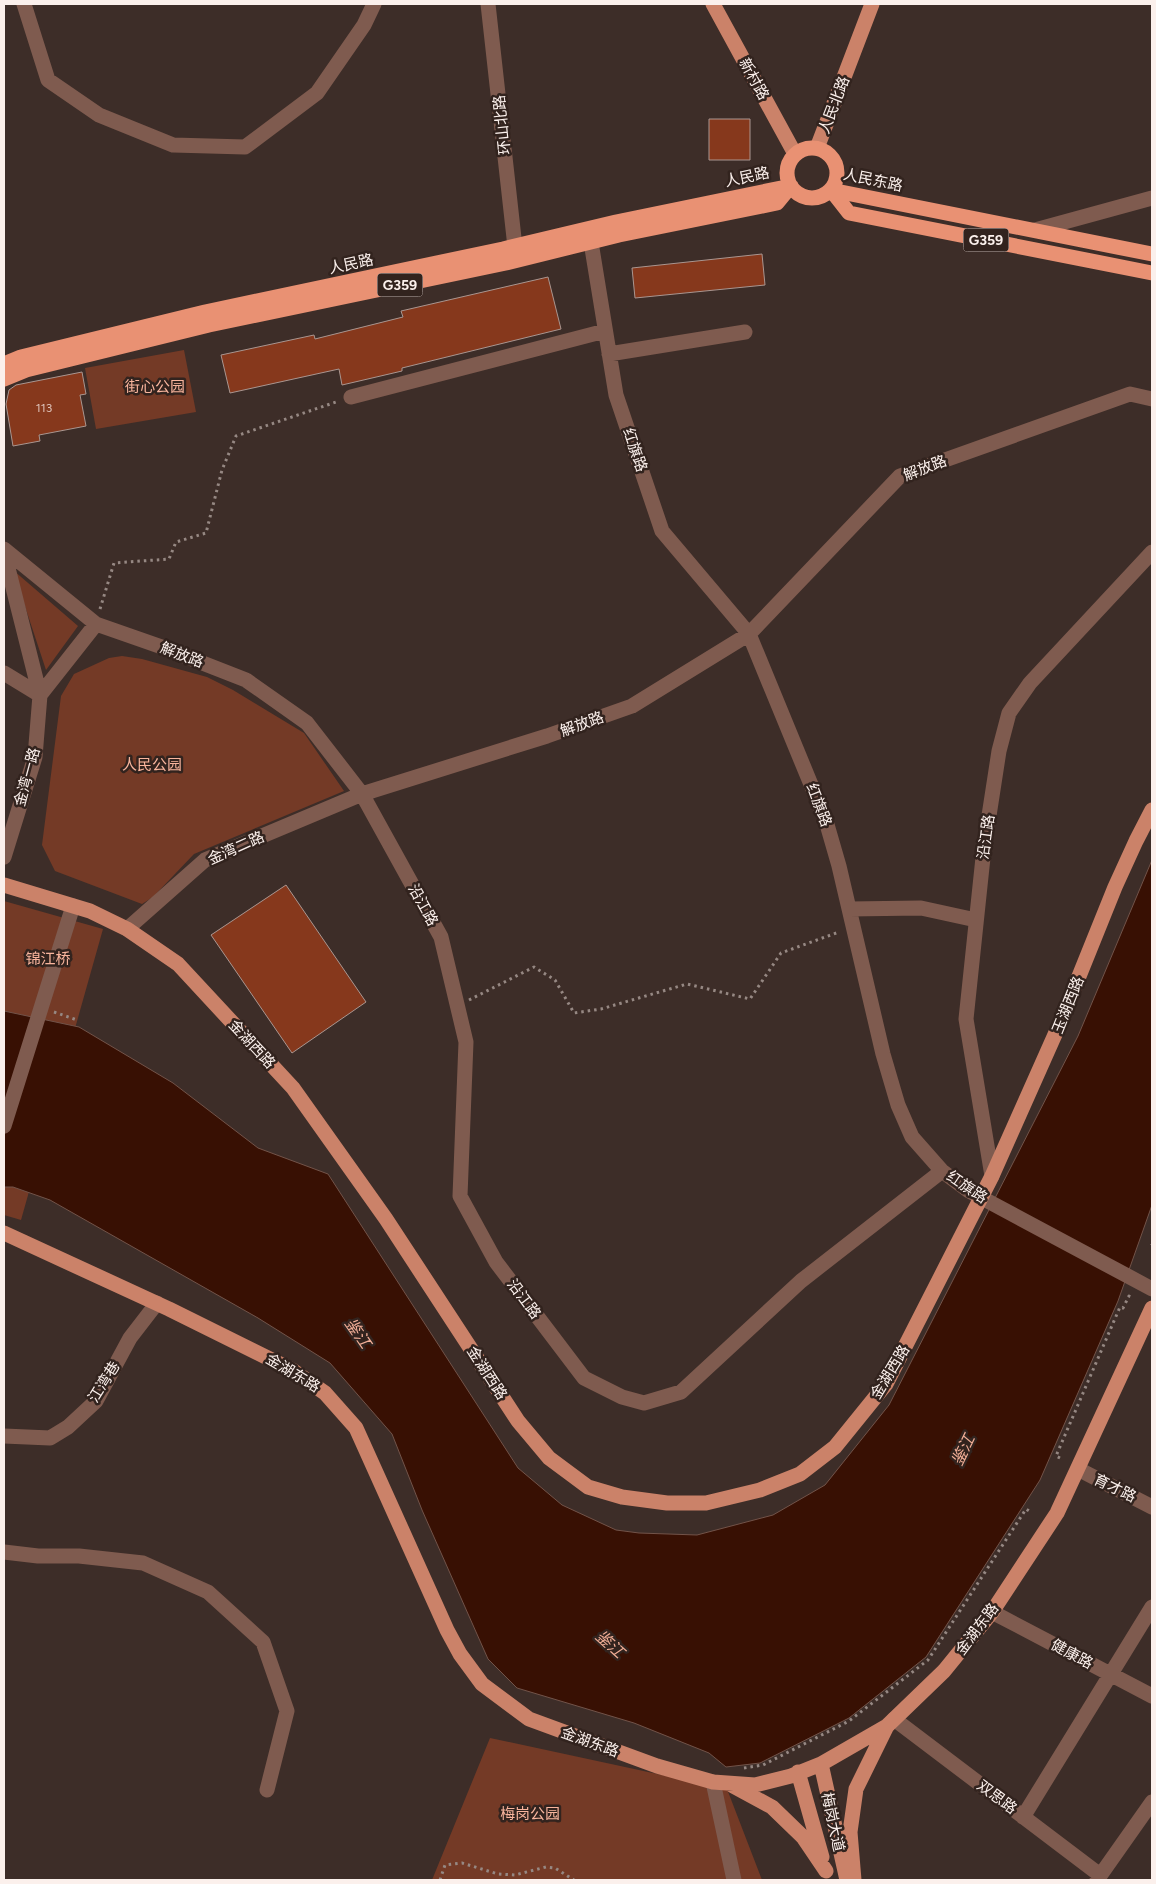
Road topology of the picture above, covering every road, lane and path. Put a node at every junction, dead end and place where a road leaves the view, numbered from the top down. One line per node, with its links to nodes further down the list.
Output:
1 (24, 4): 2 (street)
2 (374, 4)
3 (488, 4): 14 (street, 环山北路)
4 (713, 4): 8 (main road, 新村路)
5 (863, 4): 7 (main road, 人民北路)
6 (872, 4): 7 (main road, 人民北路)
7 (817, 148): 8 (highway); 10 (highway)
8 (795, 154): 9 (highway)
9 (791, 186): 10 (highway); 13 (highway, 人民路 / G359)
10 (831, 190): 12 (highway, 人民东路 / G359); 16 (highway, 人民东路 / G359)
11 (1152, 198): 12 (street)
12 (1035, 230): 15 (highway, 人民东路 / G359)
13 (589, 235): 14 (highway, 人民路 / G359); 17 (street, 红旗路); 21 (highway, 人民路 / G359)
14 (515, 247): 20 (highway, 人民路 / G359)
15 (1152, 254)
16 (1152, 273)
17 (605, 331): 19 (street, 红旗路); 22 (street)
18 (745, 332): 19 (street)
19 (609, 354): 27 (street, 红旗路)
20 (4, 364)
21 (4, 379)
22 (351, 397): 26 (path)
23 (1152, 399): 27 (street, 解放路)
24 (4, 550): 26 (street, 解放路); 29 (street)
25 (1152, 552): 36 (street, 沿江路)
26 (96, 624): 29 (street); 30 (street, 解放路)
27 (749, 634): 30 (street, 解放路); 35 (street, 红旗路)
28 (4, 673): 29 (street)
29 (40, 695): 32 (street, 金湾一路)
30 (362, 794): 38 (street, 金湾二路); 39 (street, 沿江路)
31 (1152, 810): 44 (main road, 玉湖西路)
32 (4, 857)
33 (4, 886): 34 (main road, 金湖西路)
34 (73, 906): 38 (main road, 金湖西路); 40 (street)
35 (849, 908): 36 (street); 37 (street, 红旗路)
36 (976, 920): 44 (street, 沿江路)
37 (854, 926): 39 (path); 43 (street, 红旗路)
38 (127, 929): 45 (main road, 金湖西路)
39 (457, 1006): 43 (street, 沿江路)
40 (41, 1008): 41 (path); 42 (street)
41 (77, 1020)
42 (4, 1126)
43 (942, 1171): 45 (street, 红旗路)
44 (992, 1176): 45 (main road, 玉湖西路)
45 (981, 1198): 47 (street, 红旗路)
46 (4, 1233): 49 (main road, 金湖东路)
47 (1152, 1289)
48 (1129, 1296): 52 (path)
49 (157, 1303): 51 (street, 江湾巷); 65 (main road, 金湖东路)
50 (1152, 1308): 53 (main road, 金湖东路)
51 (4, 1436)
52 (1060, 1458)
53 (1078, 1469): 54 (street, 育才路); 58 (main road, 金湖东路)
54 (1152, 1506)
55 (1029, 1511): 63 (path)
56 (4, 1552): 66 (street)
57 (1152, 1607): 59 (street)
58 (992, 1612): 59 (street, 健康路); 61 (main road, 金湖东路)
59 (1111, 1674): 60 (street, 健康路); 68 (street)
60 (1152, 1696)
61 (890, 1723): 62 (main road, 金湖东路); 68 (street, 双思路); 75 (main road)
62 (821, 1764): 64 (main road, 金湖东路); 74 (main road, 梅岗大道)
63 (739, 1769)
64 (798, 1772): 65 (main road, 金湖东路); 69 (main road, 梅岗大道)
65 (720, 1783): 69 (main road); 73 (street)
66 (267, 1790)
67 (1152, 1802): 70 (street)
68 (1023, 1817): 70 (street, 双思路)
69 (827, 1875)
70 (1099, 1878)
71 (440, 1880): 72 (path)
72 (574, 1880)
73 (734, 1880)
74 (846, 1880)
75 (854, 1880)

